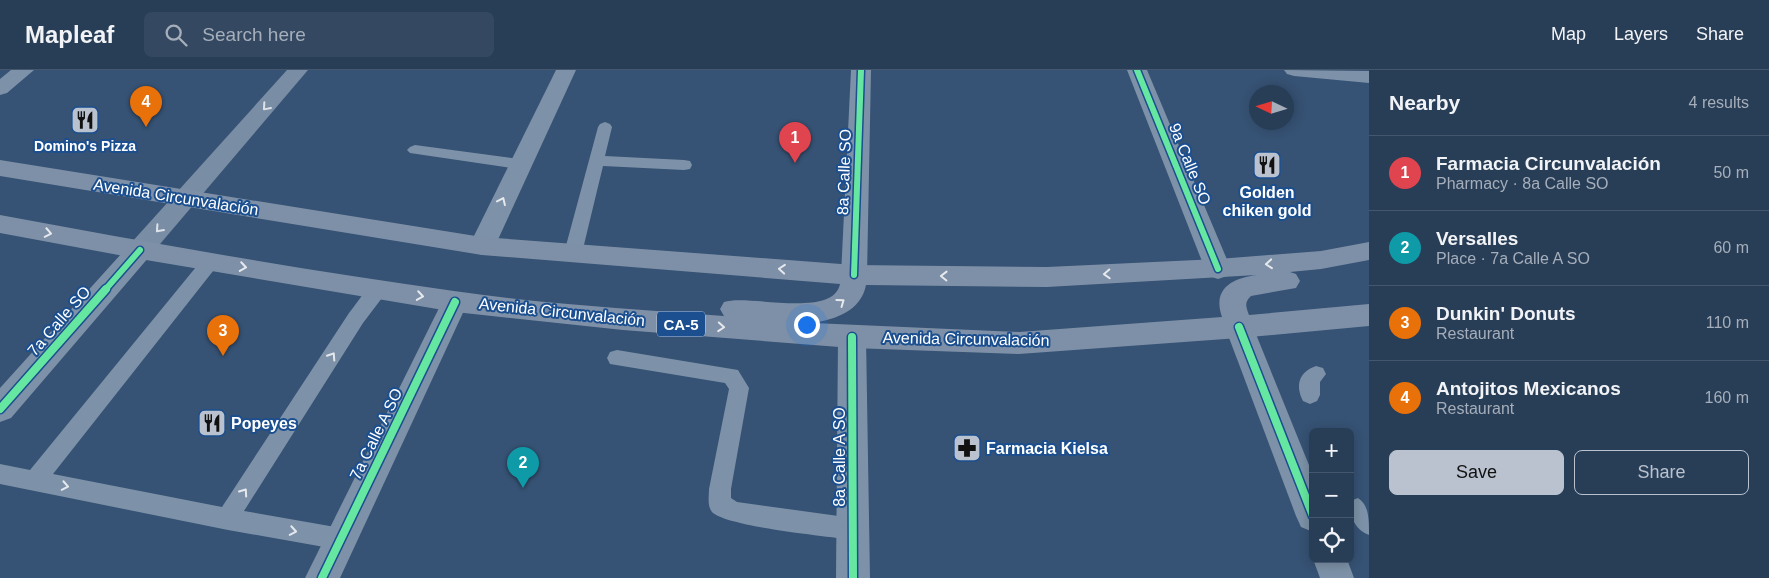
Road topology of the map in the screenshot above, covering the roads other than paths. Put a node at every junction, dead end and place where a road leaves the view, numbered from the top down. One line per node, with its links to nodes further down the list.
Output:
1 (24, 70): 8 (street)
2 (298, 70): 15 (main road, 7a Calle SO, one-way to 15)
3 (566, 70): 12 (street)
4 (860, 70): 24 (street, 8a Calle SO)
5 (1137, 70): 23 (street, 9a Calle SO)
6 (1294, 70): 7 (street)
7 (1369, 78)
8 (0, 88)
9 (605, 127): 11 (lane)
10 (415, 150): 12 (lane)
11 (596, 161): 13 (lane); 20 (lane)
12 (520, 164): 17 (street, one-way to 12)
13 (684, 165)
14 (0, 168): 15 (highway, Avenida Circunvalación)
15 (185, 199): 17 (highway, Avenida Circunvalación); 18 (main road, 7a Calle SO, one-way to 18)
16 (0, 224): 18 (highway, Avenida Circunvalación / CA-5, one-way to 18)
17 (482, 246): 20 (highway, Avenida Circunvalación)
18 (140, 250): 22 (highway, Avenida Circunvalación / CA-5); 34 (street, 7a Calle SO)
19 (1369, 251): 21 (highway, Avenida Circunvalación)
20 (573, 252): 24 (highway, Avenida Circunvalación, one-way to 20)
21 (1321, 260): 23 (highway, Avenida Circunvalación, one-way to 23); 29 (highway)
22 (211, 262): 25 (highway, Avenida Circunvalación / CA-5, one-way to 25); 36 (lane)
23 (1218, 269): 24 (highway, Avenida Circunvalación, one-way to 24)
24 (854, 275): 28 (highway, one-way to 24)
25 (379, 289): 26 (highway, Avenida Circunvalación / CA-5, one-way to 26); 38 (lane, one-way to 25)
26 (455, 302): 28 (highway, Avenida Circunvalación / CA-5); 40 (street, 7a Calle A SO)
27 (1369, 315): 29 (highway, Avenida Circunvalación / CA-5)
28 (623, 320): 30 (highway, Avenida Circunvalación / CA-5, one-way to 30)
29 (1239, 327): 30 (highway, Avenida Circunvalación / CA-5); 37 (street)
30 (852, 337): 39 (street, 8a Calle A SO)
31 (617, 358): 39 (lane)
32 (1316, 374): 33 (lane)
33 (1310, 394)
34 (0, 409)
35 (0, 474): 36 (lane)
36 (35, 480): 38 (lane, one-way to 38)
37 (1309, 506)
38 (228, 519): 40 (lane, one-way to 40)
39 (853, 529): 43 (street, 8a Calle A SO)
40 (341, 539): 42 (street, 7a Calle A SO)
41 (1331, 563): 44 (street)
42 (322, 578)
43 (853, 578)
44 (1337, 578)

